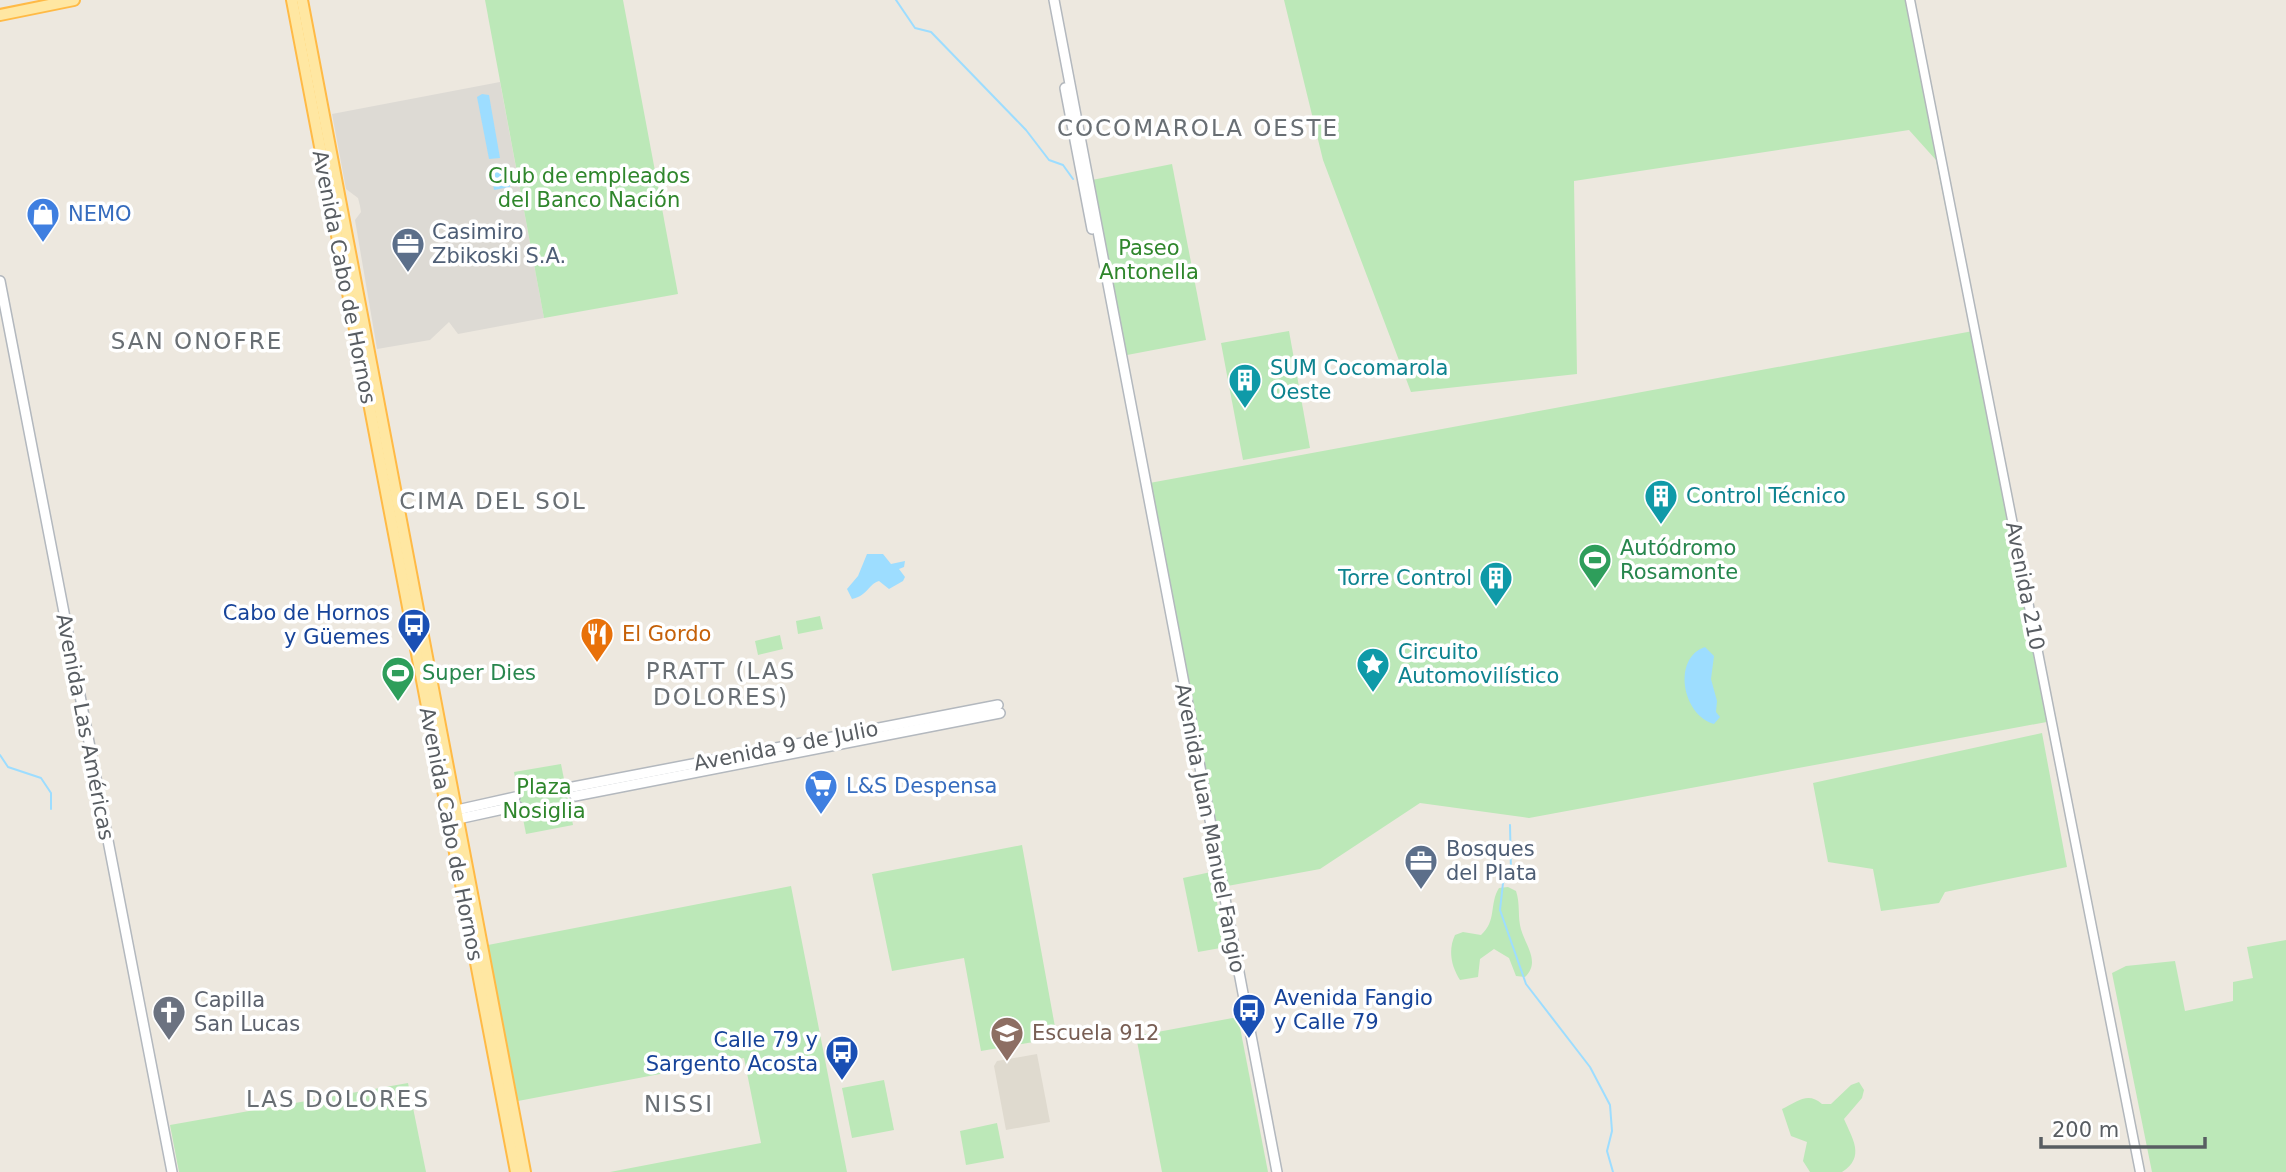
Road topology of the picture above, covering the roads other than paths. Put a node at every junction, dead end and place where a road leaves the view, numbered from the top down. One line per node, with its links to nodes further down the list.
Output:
1 (74, 0): 7 (main road)
2 (292, 0): 15 (main road, Avenida Cabo de Hornos)
3 (302, 0): 13 (main road, Avenida Cabo de Hornos)
4 (1048, 0): 8 (main road, Avenida Juan Manuel Fangio)
5 (1054, 0): 8 (main road, Avenida Juan Manuel Fangio)
6 (1910, 0): 18 (street, Avenida 210)
7 (0, 15)
8 (1104, 277): 17 (main road, Avenida Juan Manuel Fangio)
9 (0, 281): 14 (main road, Avenida Las Américas)
10 (999, 709): 11 (main road, Avenida 9 de Julio)
11 (574, 791)
12 (516, 801): 13 (main road)
13 (457, 814): 16 (main road, Avenida Cabo de Hornos)
14 (172, 1172)
15 (516, 1172)
16 (526, 1172)
17 (1277, 1172)
18 (2140, 1172)

